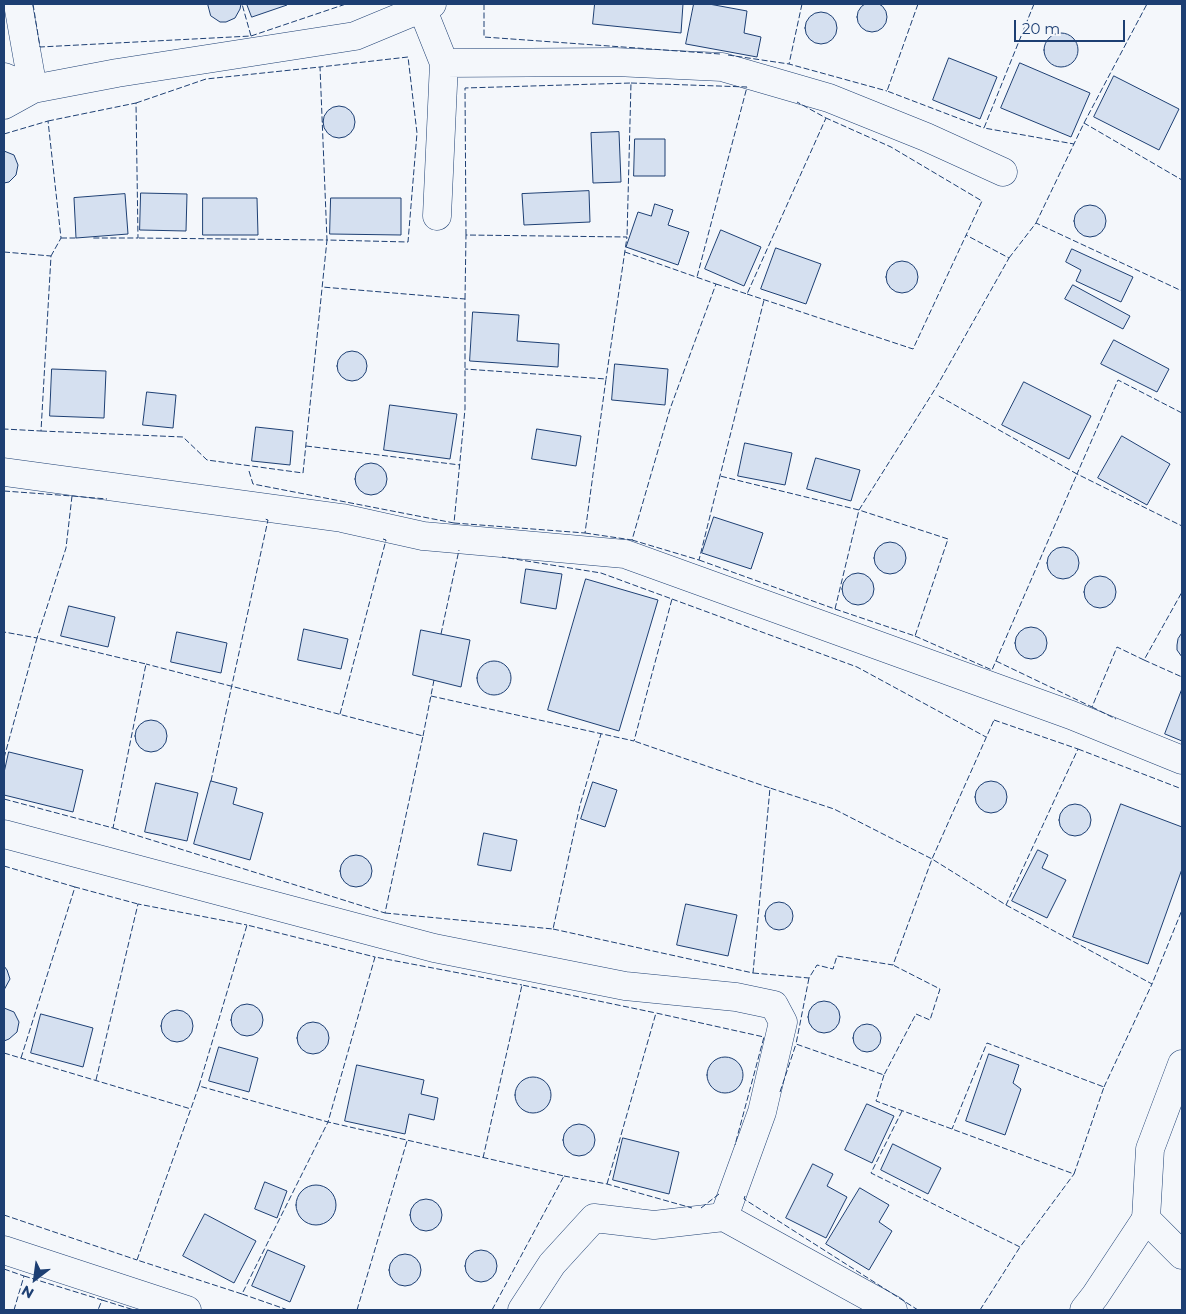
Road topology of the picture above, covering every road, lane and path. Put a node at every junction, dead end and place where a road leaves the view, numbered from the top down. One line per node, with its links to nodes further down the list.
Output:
1 (18, 4): 5 (street)
2 (427, 6): 3 (street); 5 (street)
3 (444, 64): 7 (street); 8 (street)
4 (4, 77): 5 (street)
5 (33, 89): 6 (street)
6 (4, 105)
7 (1003, 172)
8 (437, 216)
9 (4, 472): 10 (street)
10 (1182, 760)
11 (4, 834): 13 (street)
12 (1182, 1064): 14 (street)
13 (724, 1216): 18 (street); 19 (street)
14 (1146, 1219): 16 (street); 20 (street)
15 (4, 1250): 17 (street)
16 (1182, 1255)
17 (186, 1310)
18 (522, 1310)
19 (893, 1310)
20 (1084, 1310)

